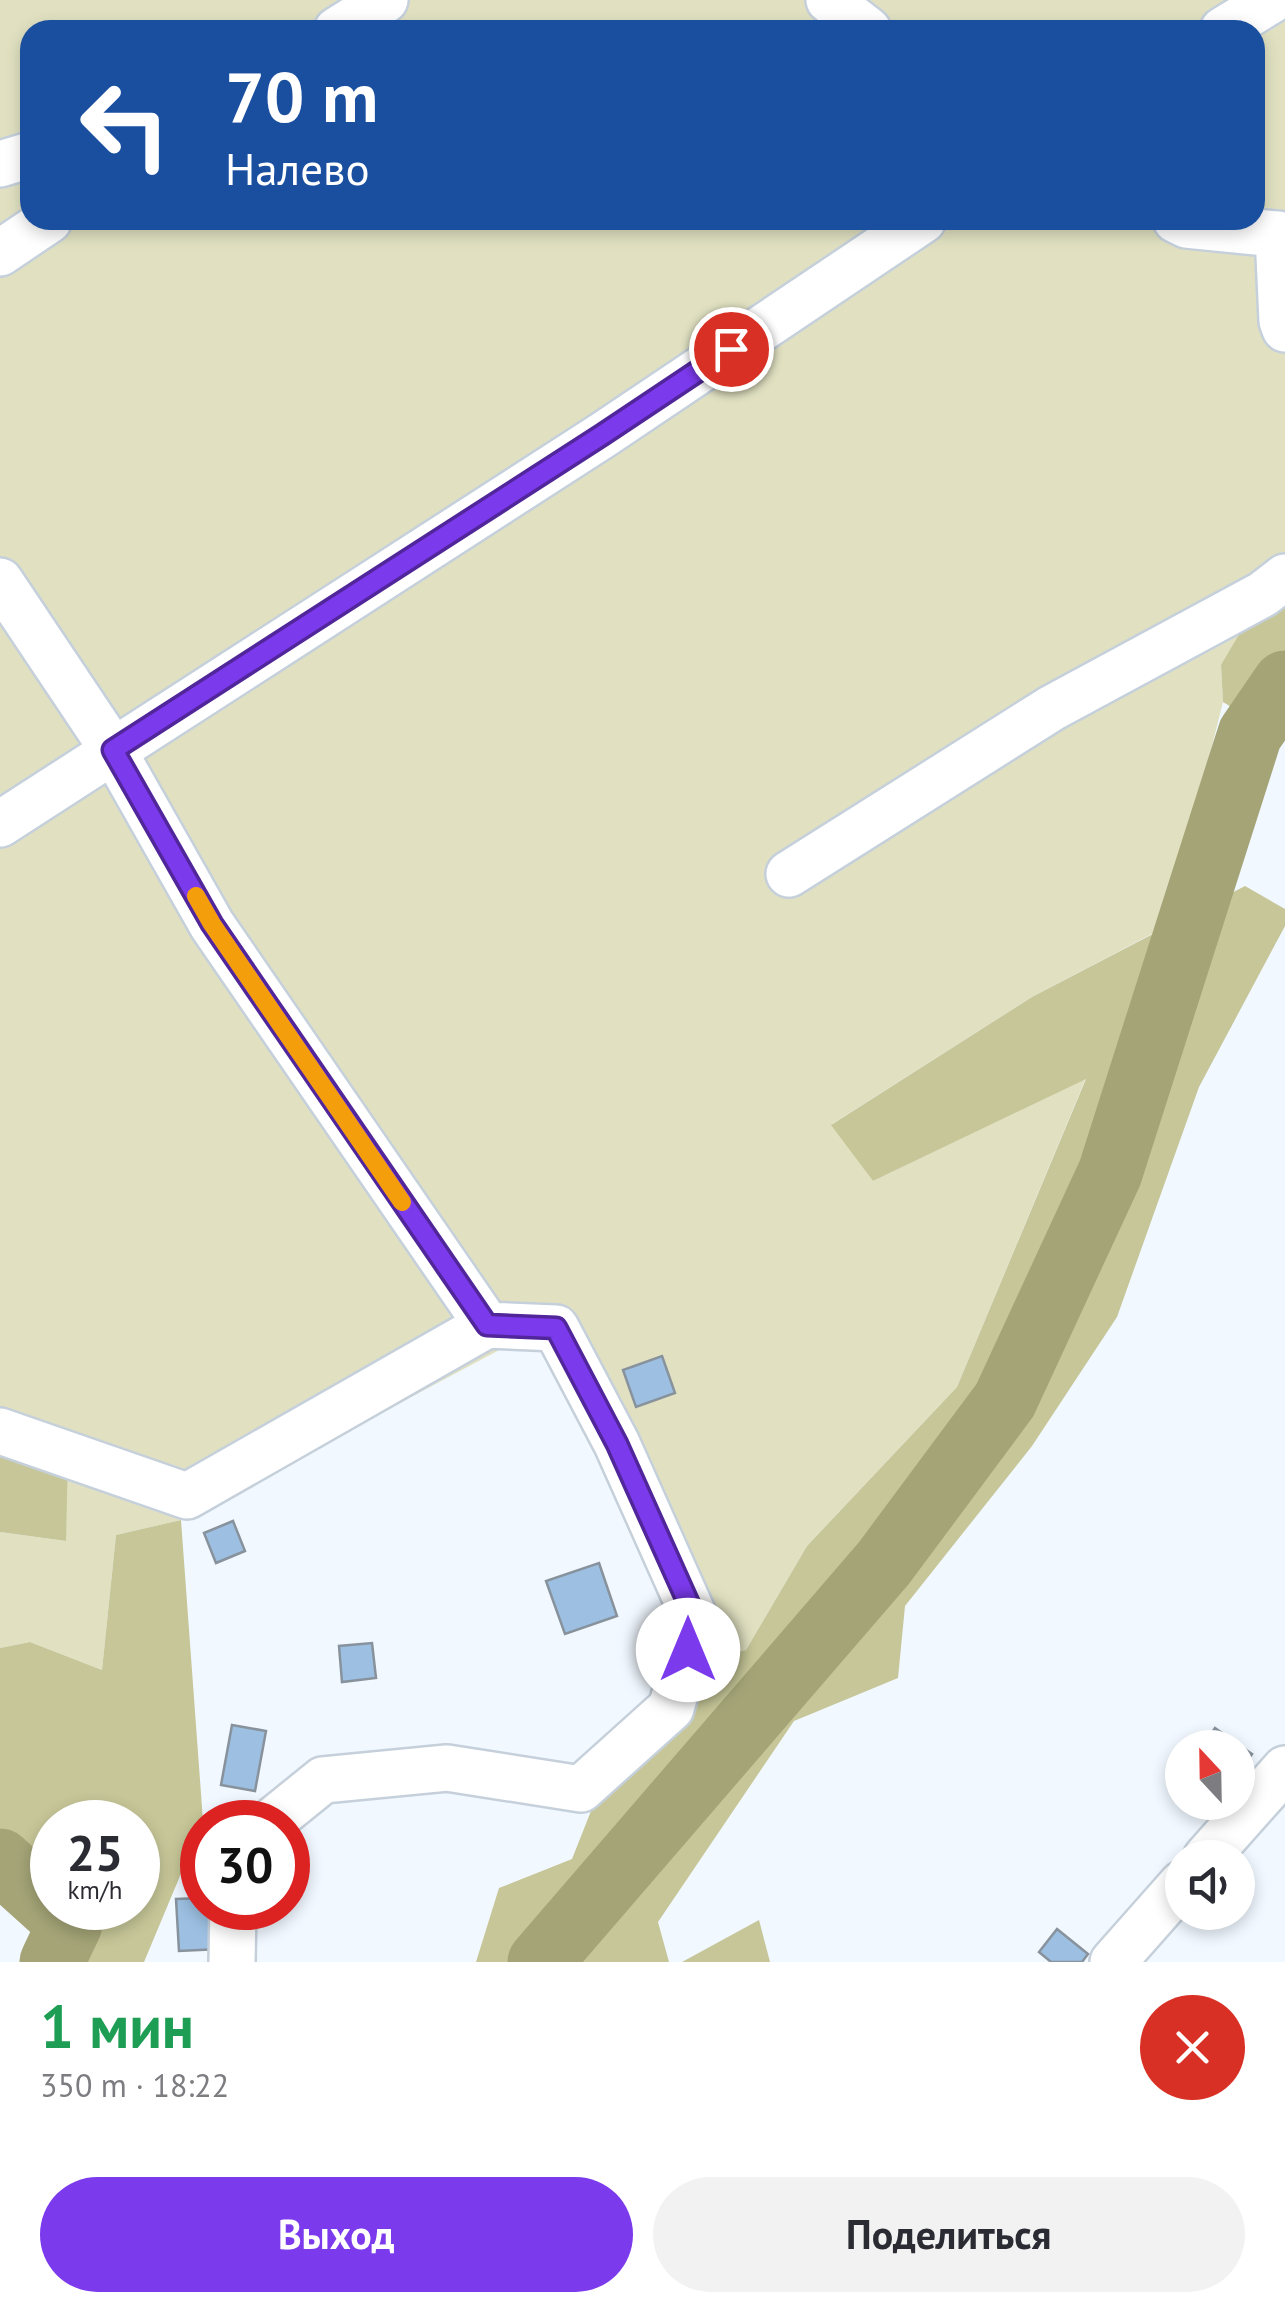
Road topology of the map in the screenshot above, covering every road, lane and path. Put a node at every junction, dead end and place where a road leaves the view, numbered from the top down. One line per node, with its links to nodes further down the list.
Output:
1 (385, 0): 4 (street)
2 (829, 0): 5 (street)
3 (1272, 0): 6 (street)
4 (353, 20)
5 (855, 20)
6 (1239, 20)
7 (34, 230): 11 (street)
8 (908, 230): 15 (street)
9 (1238, 230): 10 (street)
10 (1281, 235): 12 (street)
11 (0, 253)
12 (1285, 329)
13 (1285, 577): 17 (street)
14 (0, 581): 15 (street)
15 (113, 750): 16 (street); 18 (street)
16 (0, 824)
17 (790, 874)
18 (487, 1325): 19 (street); 21 (street)
19 (0, 1430)
20 (1285, 1769): 22 (street)
21 (298, 1800)
22 (1222, 1840)
23 (1165, 1903): 26 (street)
24 (233, 1930): 25 (street)
25 (232, 1962)
26 (1113, 1962)

